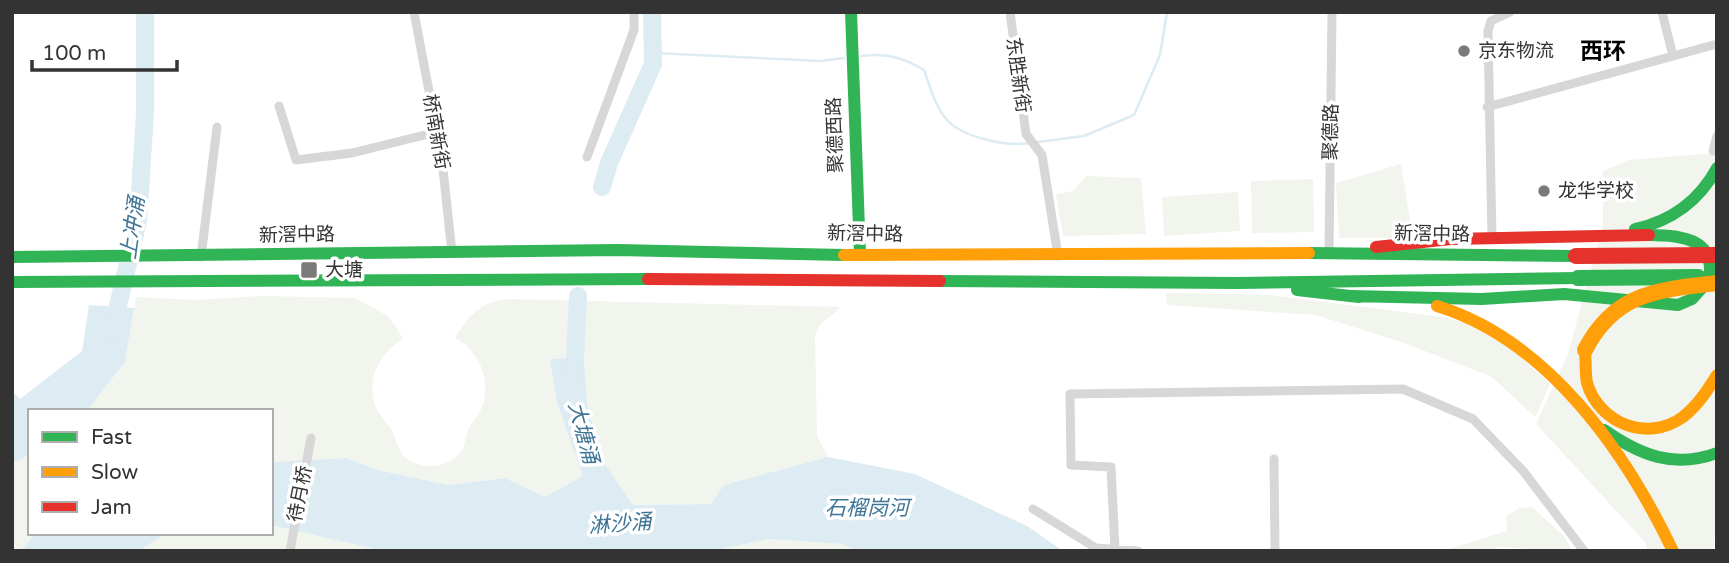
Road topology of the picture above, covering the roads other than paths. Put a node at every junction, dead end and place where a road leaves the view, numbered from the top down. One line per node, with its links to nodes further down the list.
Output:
1 (414, 12): 13 (street, 桥南新街)
2 (634, 12): 16 (street)
3 (851, 12): 22 (main road, 聚德西路)
4 (1010, 12): 24 (street, 东胜新街)
5 (1332, 12): 21 (street, 聚德路)
6 (1510, 12): 11 (street)
7 (1662, 12): 9 (street)
8 (1717, 44): 9 (street)
9 (1673, 56): 11 (street)
10 (279, 106): 13 (street)
11 (1487, 107): 19 (street)
12 (217, 127): 26 (street)
13 (437, 132): 20 (street, 桥南新街)
14 (1717, 136): 15 (street)
15 (1713, 151)
16 (587, 157)
17 (1717, 168): 18 (main road)
18 (1554, 238): 19 (main road); 31 (main road)
19 (1492, 239): 21 (main road)
20 (452, 253): 22 (main road, 新滘中路); 26 (main road, 新滘中路)
21 (1329, 253): 23 (main road, 新滘中路, bridge); 24 (main road, 新滘中路)
22 (860, 255): 24 (main road, 新滘中路)
23 (1717, 255)
24 (1058, 256)
25 (12, 257): 26 (main road, 新滘中路)
26 (201, 257)
27 (1717, 277): 29 (main road, bridge)
28 (12, 282): 29 (main road)
29 (1237, 283): 31 (main road)
30 (1717, 283): 32 (main road, bridge)
31 (1351, 296): 33 (main road)
32 (1717, 374)
33 (1588, 419): 35 (main road); 43 (main road)
34 (311, 438): 39 (street, 待月桥)
35 (1717, 453)
36 (1273, 459): 41 (street)
37 (1032, 509): 38 (street)
38 (1115, 549): 40 (street); 42 (street)
39 (290, 551)
40 (1138, 551)
41 (1275, 551)
42 (1584, 551)
43 (1673, 551)

